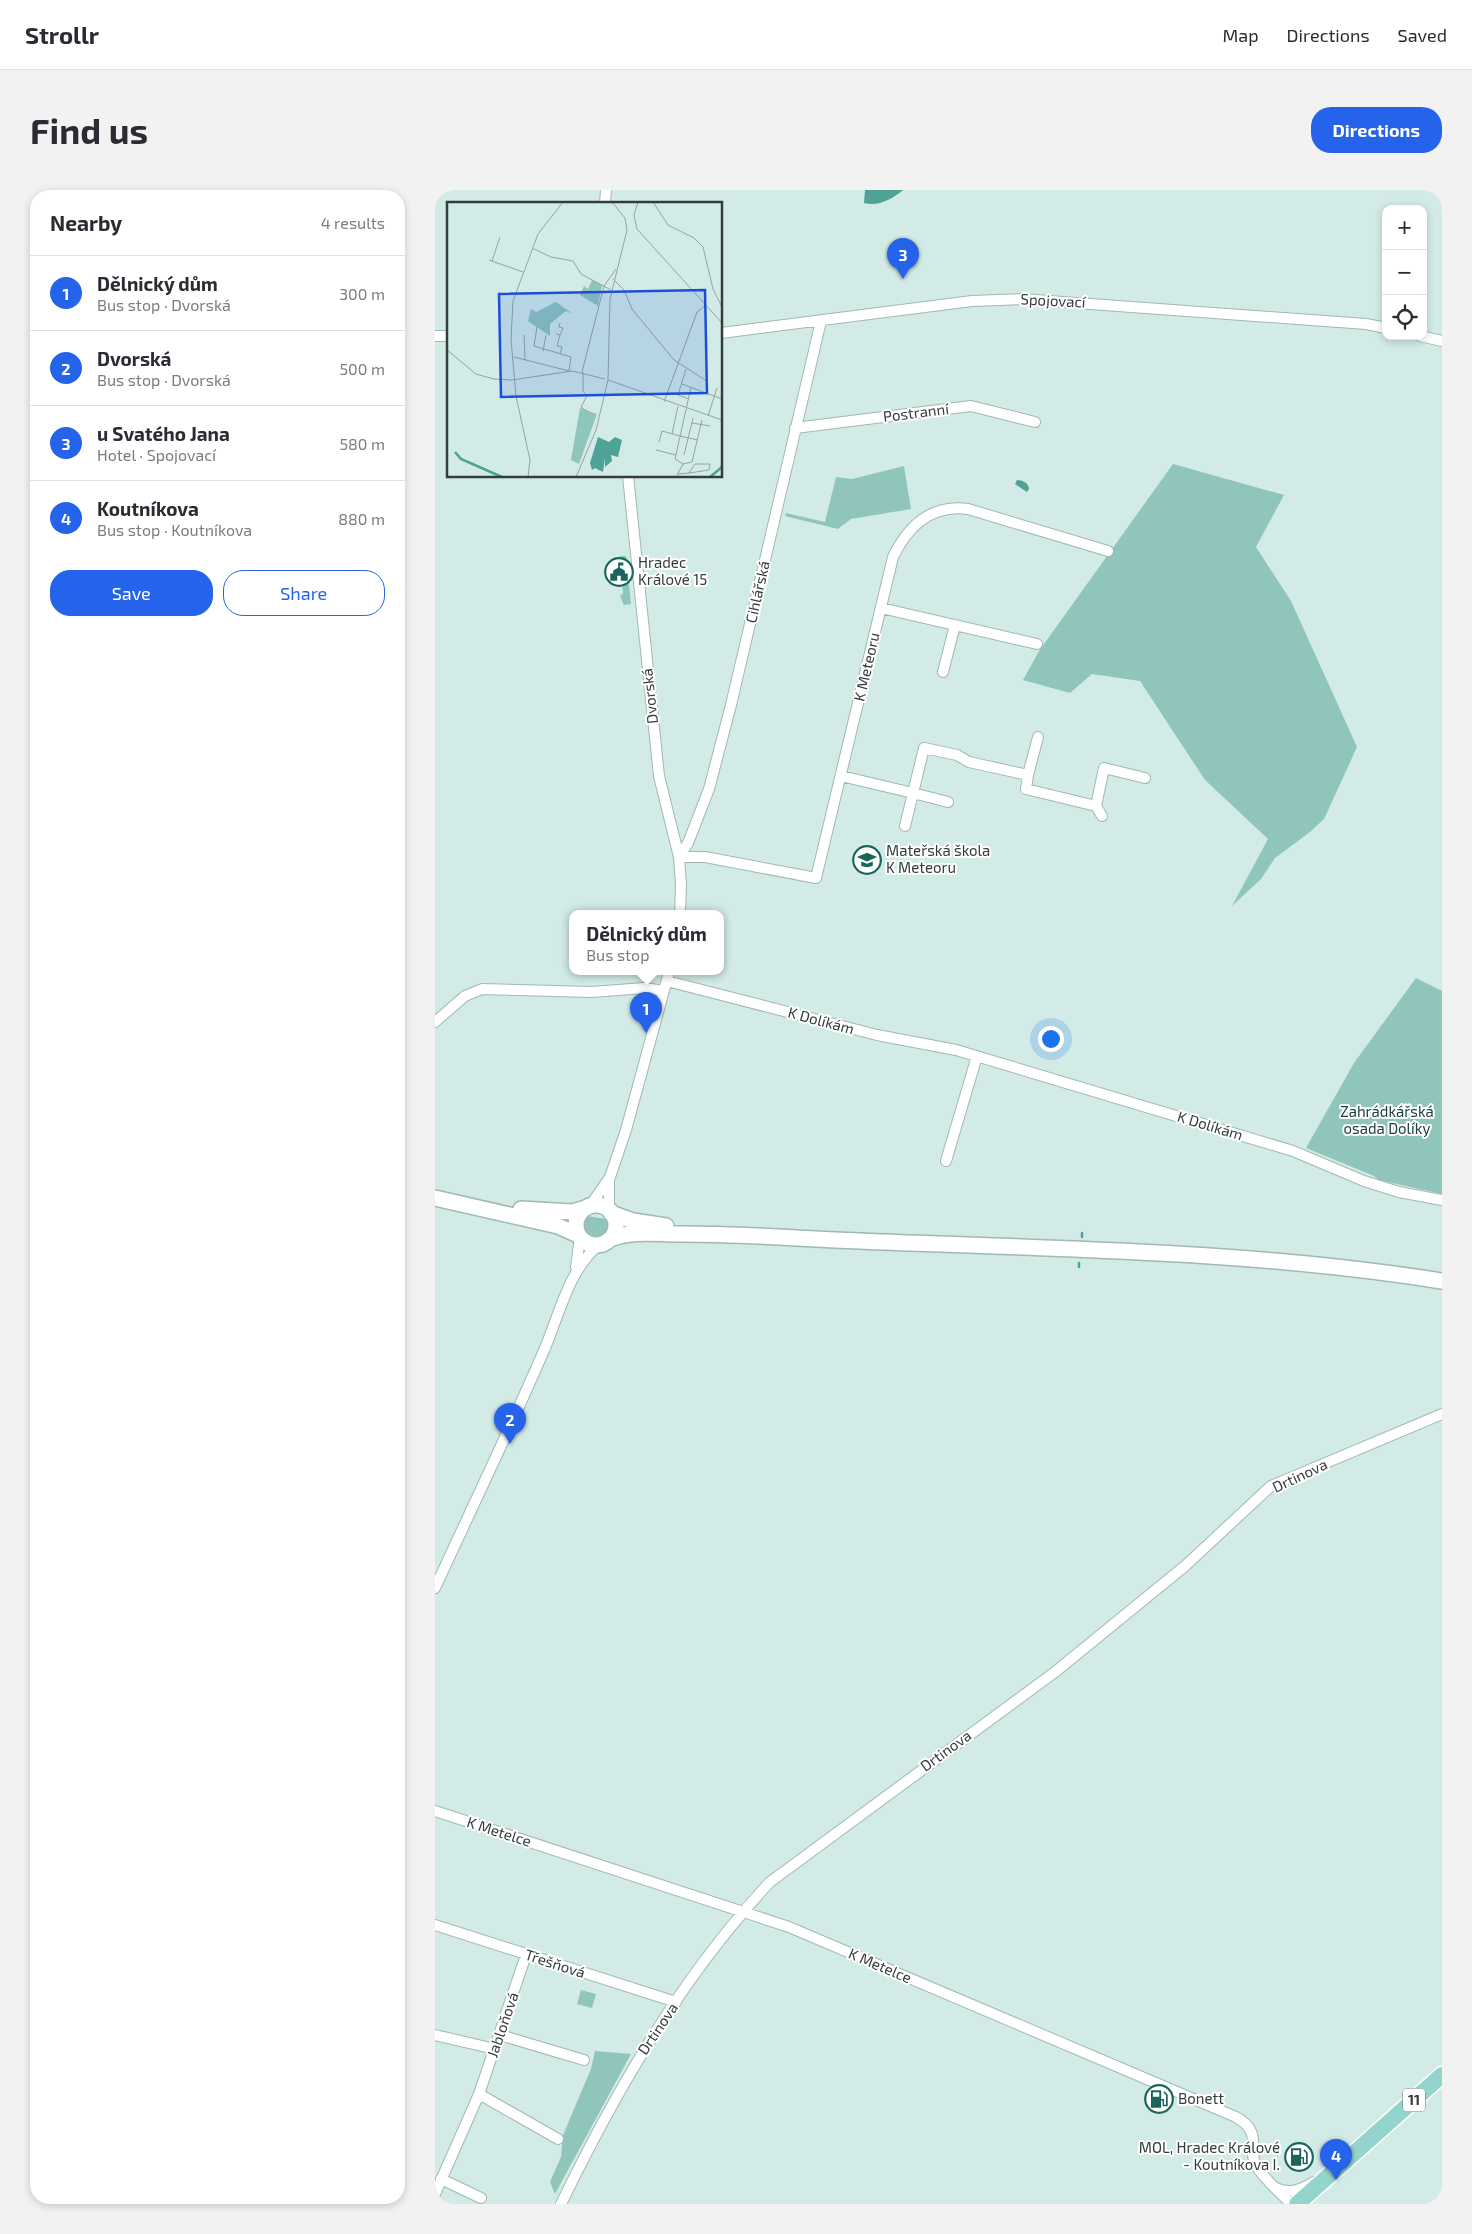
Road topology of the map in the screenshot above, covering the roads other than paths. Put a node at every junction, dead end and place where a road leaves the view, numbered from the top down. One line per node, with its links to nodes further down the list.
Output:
1 (821, 321): 2 (street, Spojovací); 3 (street, Spojovací); 7 (street, Cihlářská)
2 (1382, 327)
3 (723, 332)
4 (1427, 338): 5 (street)
5 (1442, 341)
6 (1035, 422): 7 (street, Postranní)
7 (795, 428): 23 (street, Cihlářská)
8 (628, 478): 23 (street, Dvorská)
9 (1107, 551): 10 (street, K Meteoru)
10 (881, 608): 11 (street); 16 (street, K Meteoru)
11 (955, 625): 12 (street); 13 (street)
12 (1037, 644)
13 (943, 672)
14 (1038, 737): 15 (street)
15 (1028, 775): 18 (street); 20 (street)
16 (841, 776): 18 (street); 23 (street, K Meteoru)
17 (1145, 778): 20 (street)
18 (913, 793): 19 (street); 22 (street)
19 (948, 802)
20 (1096, 806): 21 (street)
21 (1102, 816)
22 (905, 826)
23 (679, 857): 24 (street, Dvorská)
24 (680, 910)
25 (666, 981): 26 (street, K Dolíkám); 27 (street, K Dolíkám); 29 (street)
26 (435, 1022)
27 (977, 1056): 28 (street); 31 (street, K Dolíkám)
28 (946, 1161)
29 (610, 1177): 33 (street); 34 (street)
30 (435, 1198): 32 (main road)
31 (1442, 1200)
32 (469, 1206): 33 (main road); 36 (main road)
33 (588, 1207): 34 (main road); 36 (main road)
34 (610, 1212): 35 (main road); 37 (main road)
35 (719, 1234): 37 (main road); 39 (main road)
36 (579, 1236): 37 (main road); 38 (street)
37 (604, 1242): 38 (street)
38 (576, 1271): 41 (street)
39 (1442, 1281)
40 (1442, 1414): 43 (street, Drtinova)
41 (435, 1588)
42 (435, 1811): 43 (street, K Metelce)
43 (742, 1911): 46 (street, Drtinova); 56 (street, K Metelce)
44 (435, 1925): 45 (street, Třešňová)
45 (527, 1955): 46 (street, Třešňová); 48 (street, Jabloňová)
46 (676, 2002): 59 (street, Drtinova)
47 (435, 2034): 49 (street)
48 (500, 2035): 49 (street, Jabloňová); 50 (street)
49 (495, 2049): 52 (street, Jabloňová)
50 (583, 2060)
51 (1442, 2075): 54 (main road, 11)
52 (479, 2094): 53 (street); 55 (street, Jabloňová)
53 (558, 2139)
54 (1331, 2174): 56 (street); 62 (main road, 11)
55 (441, 2180): 57 (street, Jabloňová); 58 (street)
56 (1276, 2188): 60 (street); 61 (street, K Metelce)
57 (435, 2194)
58 (481, 2198)
59 (561, 2204)
60 (1279, 2204)
61 (1291, 2204)
62 (1297, 2204)

